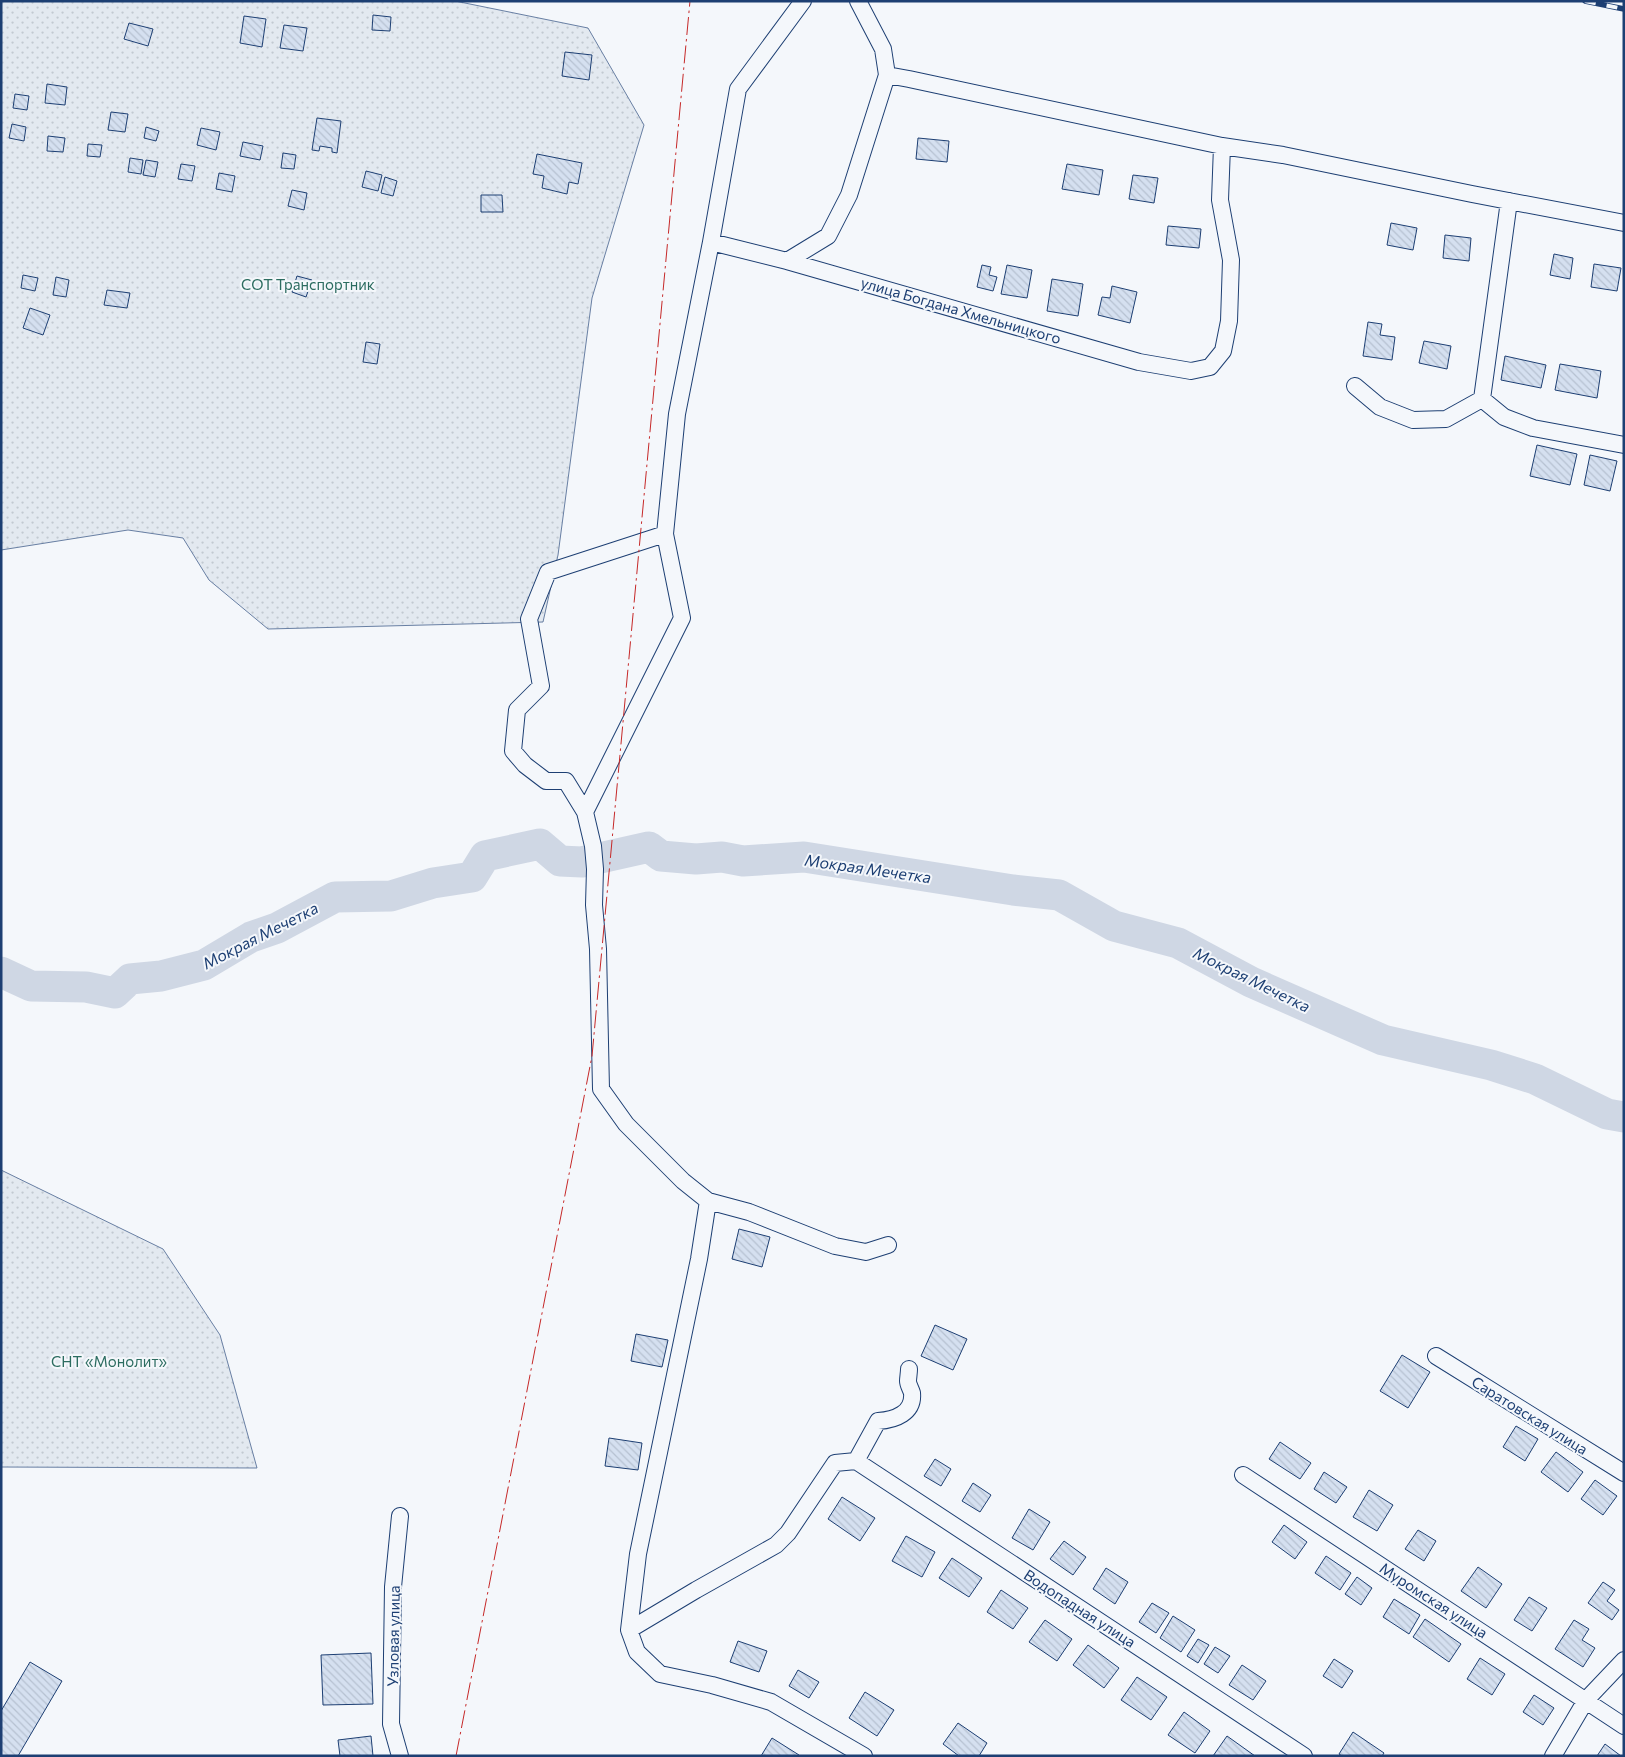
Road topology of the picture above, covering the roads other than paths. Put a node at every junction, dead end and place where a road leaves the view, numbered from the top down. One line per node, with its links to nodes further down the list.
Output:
1 (803, 1): 7 (street)
2 (858, 1): 3 (street)
3 (887, 76): 4 (street); 8 (street)
4 (1222, 146): 5 (street); 8 (street, улица Богдана Хмельницкого)
5 (1509, 201): 6 (street); 10 (street)
6 (1624, 223)
7 (712, 242): 8 (street, улица Богдана Хмельницкого); 12 (street)
8 (787, 261)
9 (1355, 386): 10 (street)
10 (1482, 399): 11 (street)
11 (1624, 445)
12 (665, 534): 13 (street); 13 (street)
13 (585, 812): 14 (street)
14 (708, 1201): 15 (street); 22 (street)
15 (888, 1245)
16 (1436, 1356): 19 (street, Саратовская улица)
17 (909, 1369): 18 (street)
18 (856, 1461): 22 (street); 28 (street, Водопадная улица)
19 (1624, 1473)
20 (1243, 1475): 24 (street, Муромская улица)
21 (400, 1516): 26 (street, Узловая улица)
22 (629, 1630): 27 (street)
23 (1624, 1660): 24 (street)
24 (1586, 1700): 25 (street, Муромская улица); 29 (street)
25 (1624, 1726)
26 (400, 1756)
27 (864, 1756)
28 (1304, 1756)
29 (1553, 1756)

